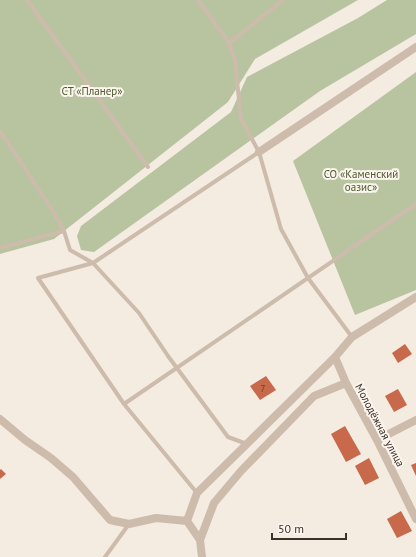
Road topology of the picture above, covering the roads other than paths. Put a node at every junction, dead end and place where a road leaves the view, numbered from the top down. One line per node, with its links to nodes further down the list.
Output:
1 (27, 0): 8 (lane)
2 (198, 0): 4 (lane)
3 (283, 0): 4 (lane)
4 (229, 43): 7 (lane)
5 (416, 47): 7 (street)
6 (0, 131): 10 (lane)
7 (259, 152): 12 (lane); 13 (lane)
8 (148, 167)
9 (416, 204): 13 (lane)
10 (64, 231): 11 (lane); 12 (lane)
11 (0, 248)
12 (93, 263): 17 (lane); 19 (lane)
13 (308, 278): 15 (lane); 17 (lane)
14 (416, 297): 15 (street)
15 (352, 337): 16 (street)
16 (335, 357): 18 (street, Молодёжная улица); 23 (street)
17 (177, 369): 19 (lane); 23 (lane)
18 (346, 383): 22 (street, Молодёжная улица); 28 (street)
19 (124, 404): 24 (lane)
20 (0, 419): 27 (street)
21 (416, 420): 22 (street)
22 (377, 440): 25 (street, Молодёжная улица)
23 (247, 444): 24 (street)
24 (196, 493): 26 (street)
25 (416, 519)
26 (187, 521): 27 (street); 28 (street)
27 (129, 524): 29 (lane)
28 (200, 540): 30 (street)
29 (105, 557)
30 (202, 557)

